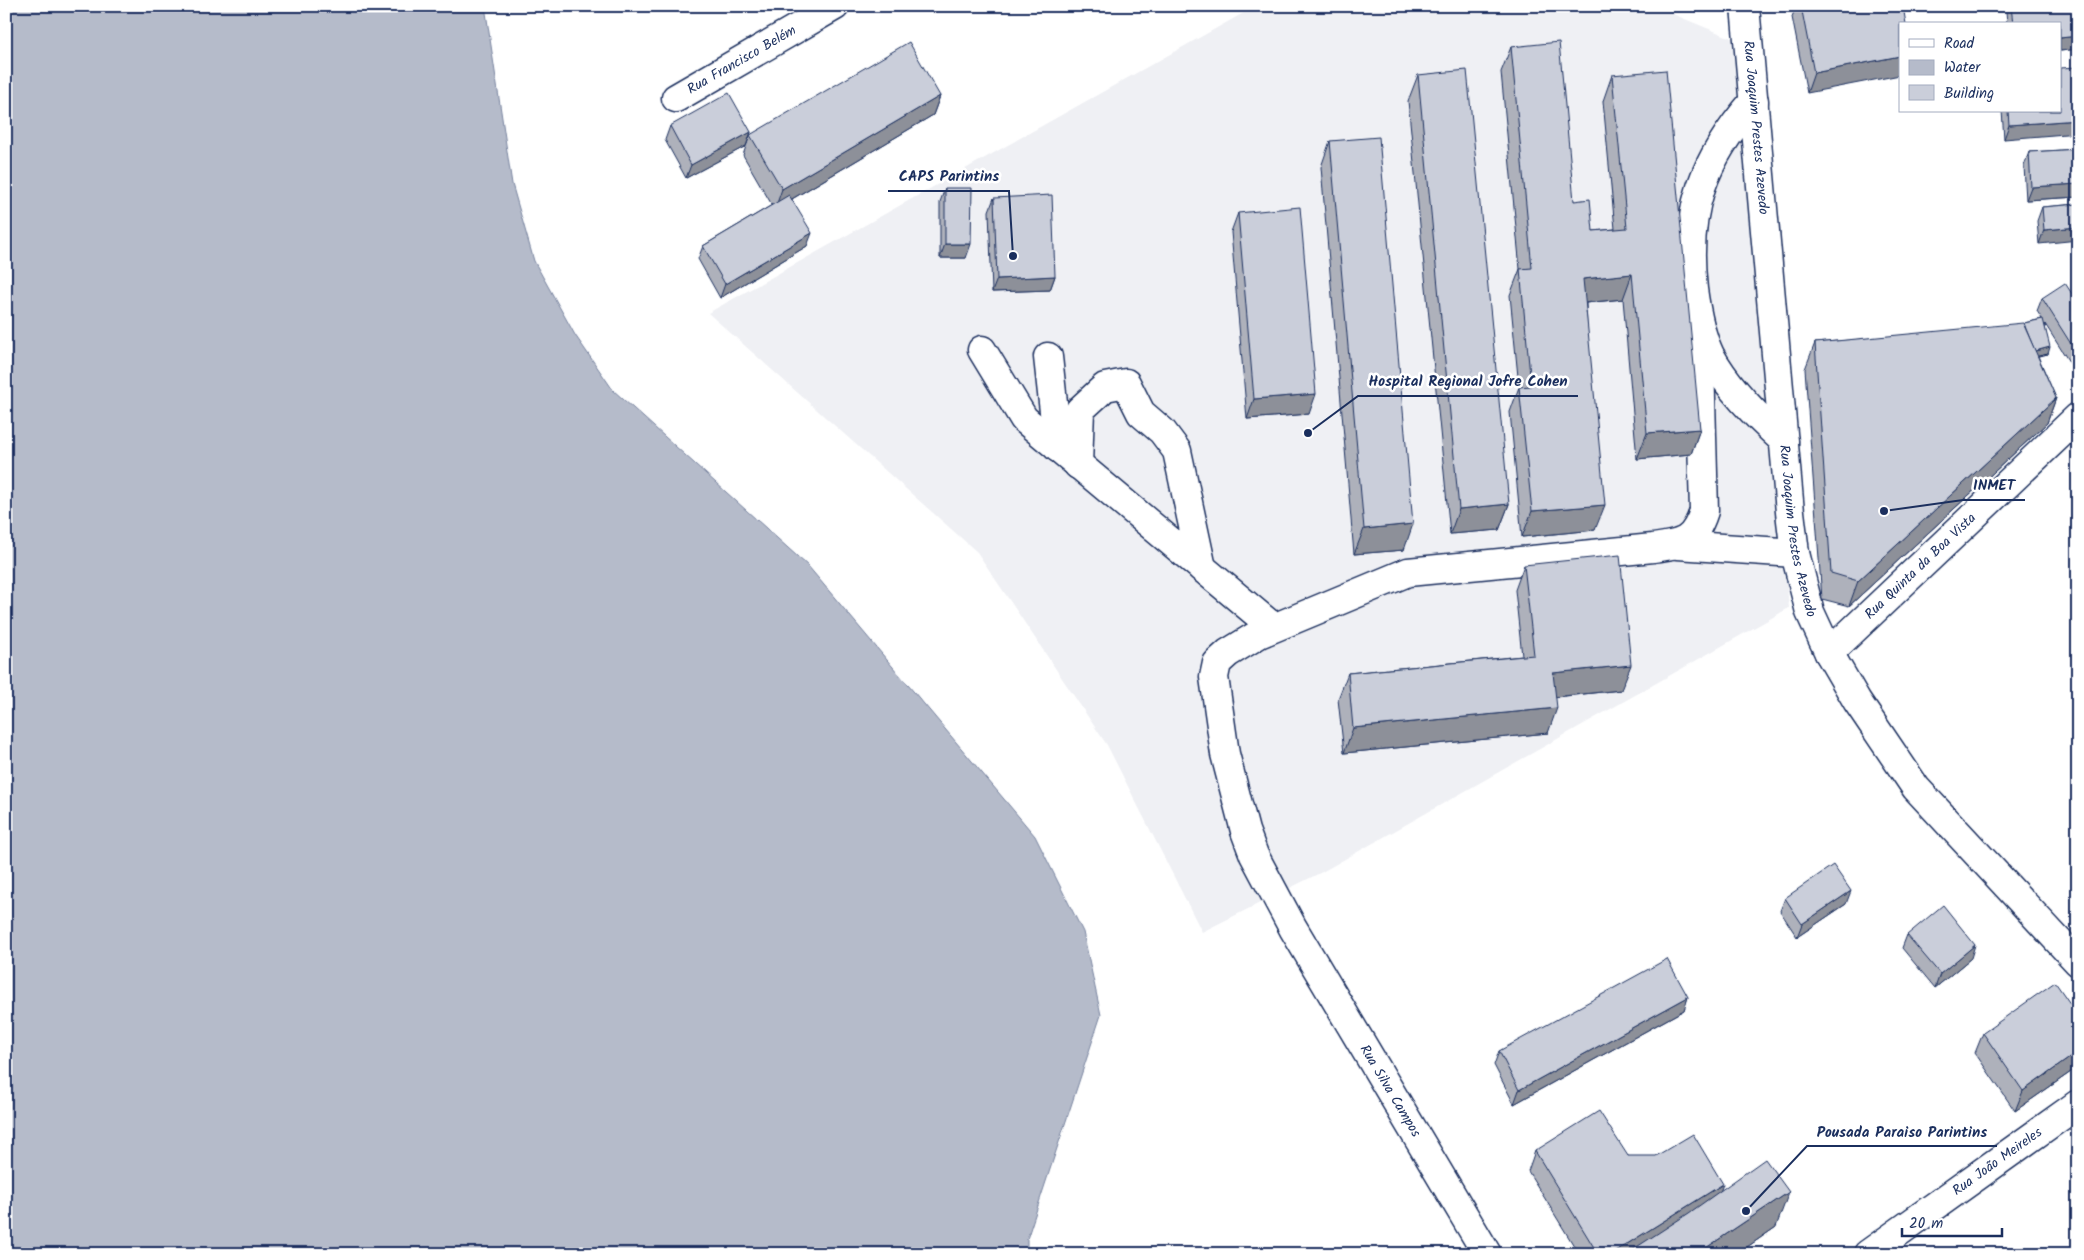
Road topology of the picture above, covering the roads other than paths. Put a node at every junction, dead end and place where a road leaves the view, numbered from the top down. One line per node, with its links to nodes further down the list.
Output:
1 (835, 6): 4 (street, Rua Francisco Belém)
2 (1728, 6): 3 (street)
3 (1746, 19): 5 (street, Rua Joaquim Prestes Azevedo)
4 (676, 98)
5 (1754, 101): 6 (street); 10 (street, Rua Joaquim Prestes Azevedo)
6 (1699, 325): 10 (street); 13 (street)
7 (982, 350): 11 (street)
8 (1048, 357): 11 (street)
9 (2078, 417): 17 (street, Rua Quinta da Boa Vista)
10 (1784, 441): 14 (street, Rua Joaquim Prestes Azevedo)
11 (1058, 448): 12 (street)
12 (1078, 465): 15 (street); 15 (street)
13 (1678, 545): 14 (street, Rua Silva Campos); 16 (street, Rua Silva Campos)
14 (1795, 553): 17 (street, Rua Joaquim Prestes Azevedo)
15 (1202, 568): 16 (street)
16 (1274, 627): 20 (street, Rua Silva Campos)
17 (1829, 653): 18 (street, Rua Joaquim Prestes Azevedo)
18 (2078, 962)
19 (2078, 1104): 21 (street, Rua João Meireles)
20 (1488, 1254)
21 (1868, 1254)

